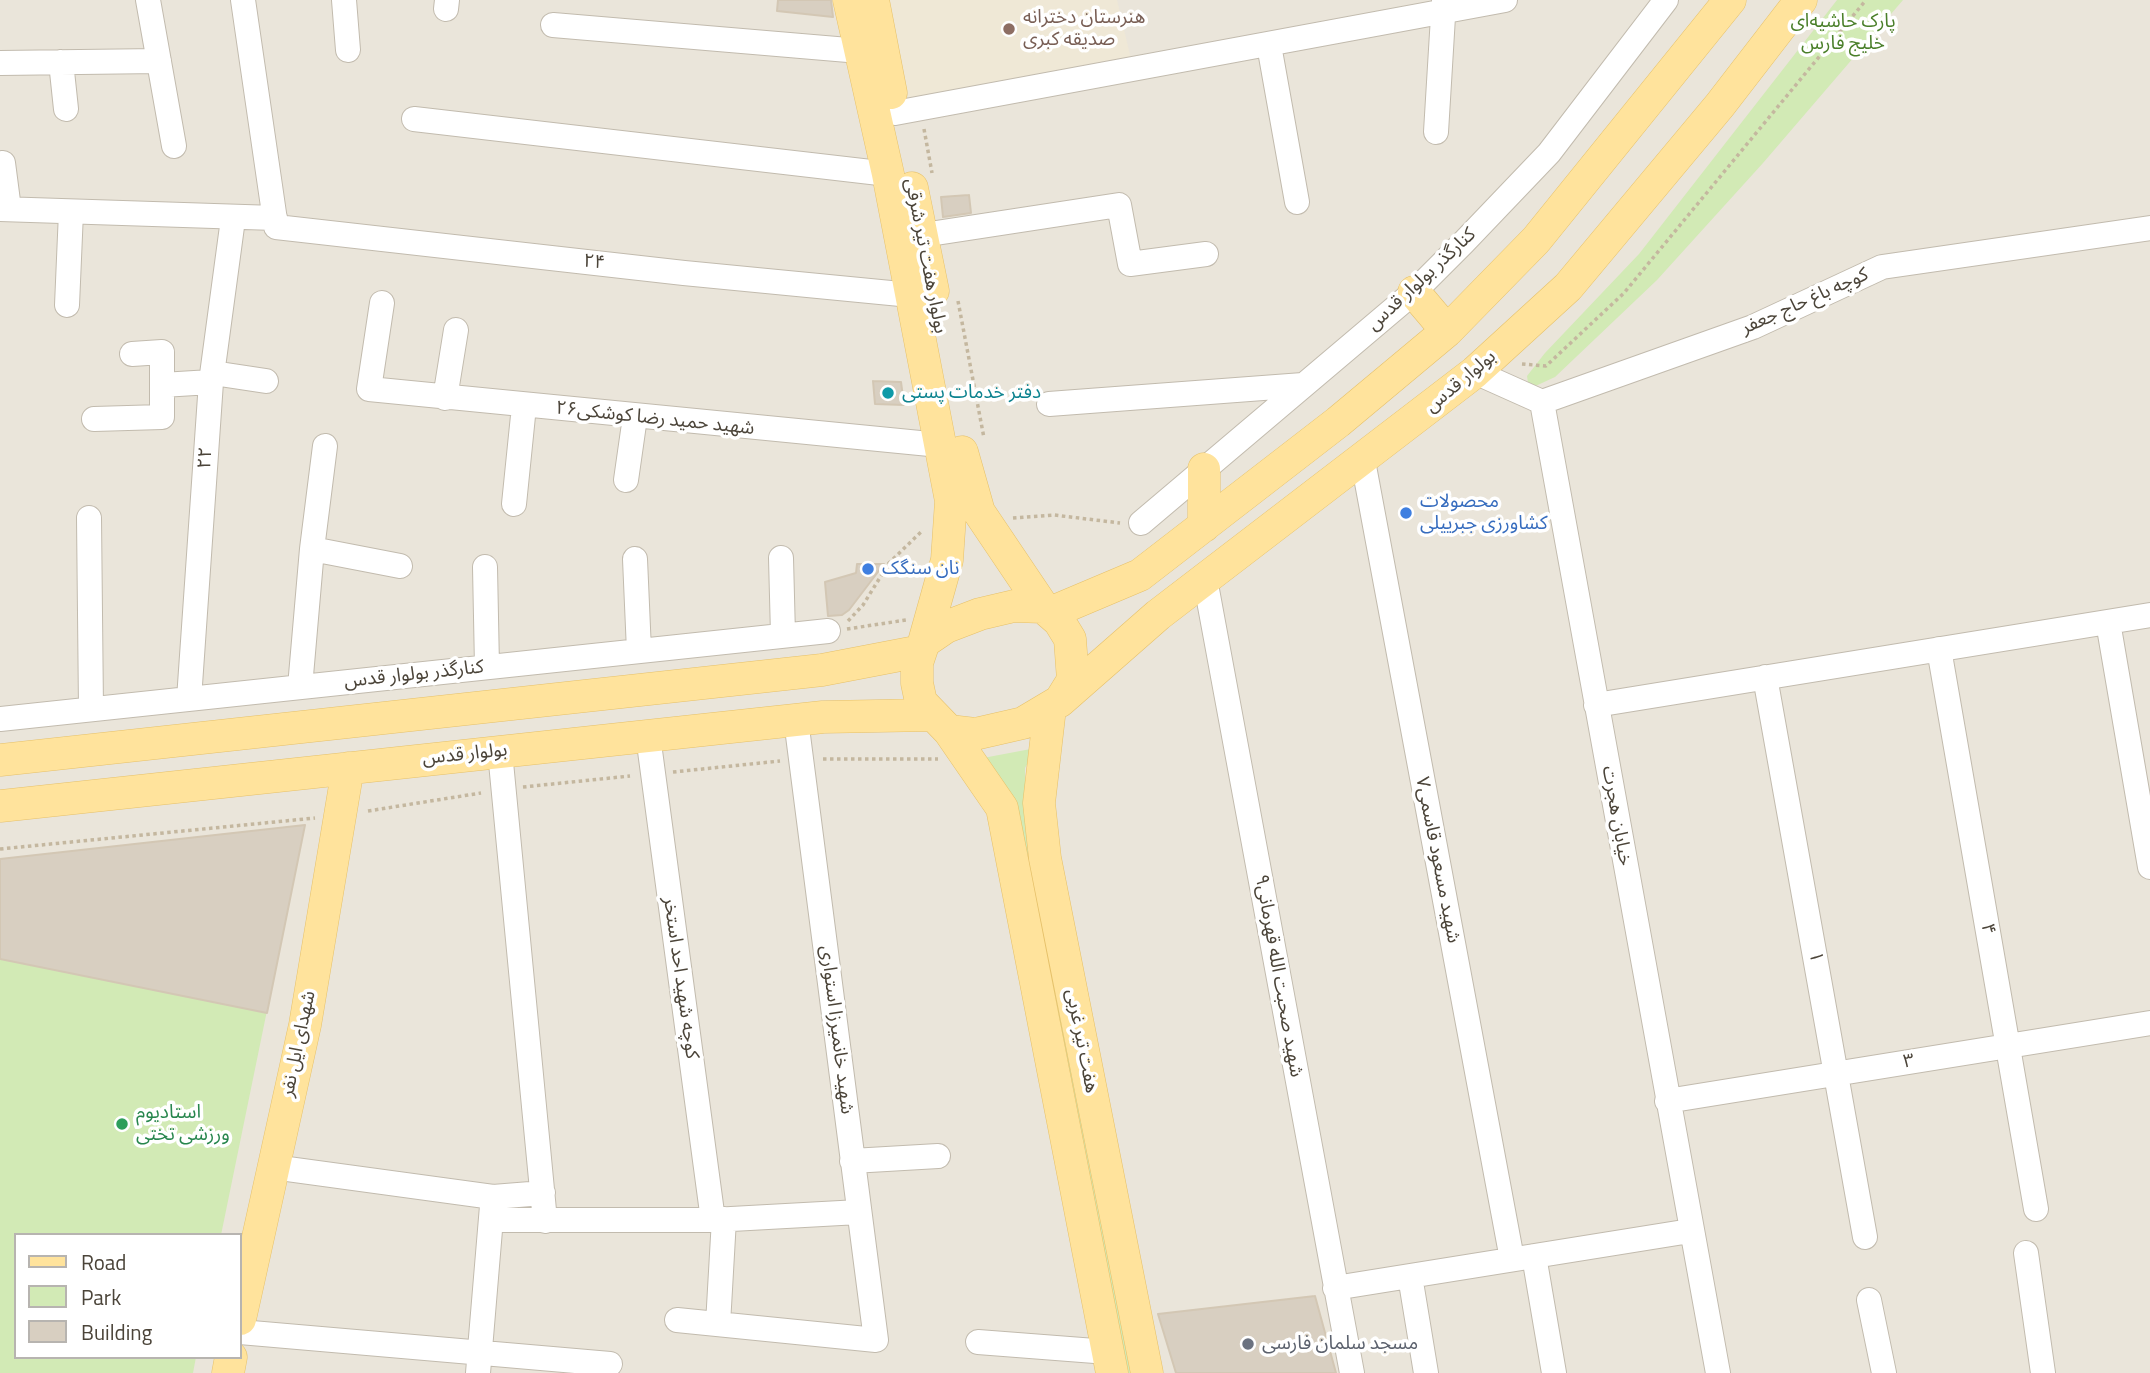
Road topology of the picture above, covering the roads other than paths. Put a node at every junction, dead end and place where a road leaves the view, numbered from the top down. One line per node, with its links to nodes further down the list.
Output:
1 (148, 0): 15 (street)
2 (243, 0): 29 (street)
3 (344, 0): 13 (street)
4 (849, 0): 14 (main road, بولوار هفت تیر شرقی)
5 (873, 0): 19 (main road, بولوار هفت تیر شرقی)
6 (1505, 0): 10 (street)
7 (1666, 0): 33 (street, کنارگذر بولوار قدس)
8 (1730, 0): 38 (main road)
9 (1801, 0): 40 (main road, بولوار قدس)
10 (1443, 6): 12 (street); 21 (street)
11 (553, 25): 14 (street)
12 (1269, 45): 19 (street); 25 (street)
13 (348, 50)
14 (860, 51): 24 (main road, بولوار هفت تیر شرقی)
15 (159, 61): 16 (street); 22 (street)
16 (61, 62): 17 (street); 18 (street)
17 (0, 63)
18 (66, 109)
19 (907, 110): 31 (main road, بولوار هفت تیر شرقی)
20 (414, 119): 24 (street)
21 (1436, 132)
22 (174, 146)
23 (3, 163): 26 (street)
24 (888, 174): 34 (main road, بولوار هفت تیر شرقی)
25 (1297, 202)
26 (5, 209): 27 (street, ۲۴)
27 (71, 212): 28 (street, ۲۴); 36 (street)
28 (233, 219): 29 (street, ۲۴); 41 (street, ۲۲)
29 (276, 223): 34 (street, ۲۴)
30 (2150, 228): 46 (street, کوچه باغ حاج جعفر)
31 (923, 235): 32 (street); 57 (main road, بولوار هفت تیر شرقی)
32 (1206, 254)
33 (1414, 292): 38 (main road); 44 (street, کنارگذر بولوار قدس)
34 (912, 295): 51 (main road, بولوار هفت تیر شرقی)
35 (382, 303): 45 (street, شهید حمید رضا کوشکی۲۶)
36 (68, 305)
37 (456, 330): 45 (street)
38 (1447, 331): 60 (main road)
39 (132, 354): 43 (street)
40 (1480, 368): 46 (street); 53 (main road, بولوار قدس)
41 (212, 377): 42 (street); 43 (street); 83 (street, ۲۲)
42 (266, 381)
43 (162, 385): 50 (street)
44 (1303, 385): 47 (street); 54 (street, کنارگذر بولوار قدس)
45 (445, 398): 48 (street, شهید حمید رضا کوشکی۲۶)
46 (1542, 402): 85 (street, خیابان هجرت)
47 (1049, 404)
48 (524, 406): 49 (street, شهید حمید رضا کوشکی۲۶); 56 (street)
49 (635, 417): 51 (street, شهید حمید رضا کوشکی۲۶); 55 (street)
50 (94, 419)
51 (940, 445): 57 (main road, بولوار هفت تیر شرقی)
52 (325, 446): 61 (street)
53 (1363, 461): 67 (main road, بولوار قدس); 114 (street, شهید مسعود قاسمی۷)
54 (1204, 469): 59 (street, کنارگذر بولوار قدس); 60 (main road)
55 (626, 480)
56 (514, 504)
57 (978, 510): 68 (main road); 74 (main road)
58 (89, 518): 86 (street)
59 (1141, 523)
60 (1204, 526): 66 (main road)
61 (312, 549): 64 (street); 82 (street)
62 (780, 558): 73 (street)
63 (635, 559): 77 (street)
64 (400, 566)
65 (485, 567): 78 (street)
66 (1140, 575): 68 (main road); 69 (main road)
67 (1205, 579): 69 (main road, بولوار قدس); 116 (street, شهید صحبت الله قهرمانی۹)
68 (1046, 610): 74 (main road); 84 (main road)
69 (1158, 615): 84 (main road, بولوار قدس)
70 (2150, 615): 71 (street)
71 (2108, 622): 76 (street); 97 (street)
72 (828, 631): 73 (street, کنارگذر بولوار قدس)
73 (783, 635): 75 (street, کنارگذر بولوار قدس)
74 (926, 637): 79 (main road); 90 (main road)
75 (699, 644): 77 (street, کنارگذر بولوار قدس); 81 (street)
76 (1939, 649): 80 (street); 99 (street, ۴)
77 (639, 651): 78 (street, کنارگذر بولوار قدس)
78 (487, 667): 82 (street, کنارگذر بولوار قدس)
79 (822, 670): 81 (main road); 89 (main road)
80 (1765, 677): 85 (street); 100 (street, ۱)
81 (743, 678): 93 (main road)
82 (300, 687): 83 (street, کنارگذر بولوار قدس)
83 (189, 699): 86 (street, کنارگذر بولوار قدس)
84 (1055, 704): 90 (main road); 126 (main road, هفت تیر غربی)
85 (1596, 705): 101 (street, خیابان هجرت)
86 (90, 709): 87 (street, کنارگذر بولوار قدس)
87 (30, 715): 88 (street, کنارگذر بولوار قدس); 93 (street)
88 (0, 719)
89 (810, 719): 90 (main road, بولوار قدس); 91 (main road, بولوار قدس); 103 (street, شهید خانمیرزا استواری)
90 (940, 723): 124 (main road, هفت تیر غربی)
91 (648, 736): 92 (main road, بولوار قدس); 109 (street, کوچه شهید احد استخر)
92 (500, 752): 95 (main road, بولوار قدس); 105 (street)
93 (33, 757): 94 (main road)
94 (0, 760)
95 (348, 768): 96 (main road, بولوار قدس); 104 (main road, شهدای ایل نفر)
96 (0, 806)
97 (2150, 867)
98 (2150, 1023): 99 (street, ۳)
99 (2008, 1046): 100 (street, ۳); 107 (street, ۴)
100 (1836, 1074): 101 (street, ۳); 112 (street, ۱)
101 (1667, 1101): 111 (street, خیابان هجرت)
102 (938, 1156): 103 (street)
103 (852, 1161): 108 (street, شهید خانمیرزا استواری)
104 (273, 1167): 106 (street); 118 (main road, شهدای ایل نفر)
105 (543, 1193): 106 (street); 110 (street)
106 (492, 1209): 110 (street); 123 (street)
107 (2036, 1209)
108 (859, 1212): 109 (street); 120 (street, شهید خانمیرزا استواری)
109 (719, 1219): 110 (street); 120 (street, کوچه شهید احد استخر)
110 (545, 1221)
111 (1690, 1231): 114 (street); 130 (street, خیابان هجرت)
112 (1865, 1237)
113 (2026, 1253): 132 (street)
114 (1523, 1258): 115 (street); 129 (street, شهید مسعود قاسمی۷)
115 (1410, 1276): 116 (street); 128 (street)
116 (1335, 1288): 127 (street, شهید صحبت الله قهرمانی۹)
117 (1869, 1300): 131 (street)
118 (242, 1310)
119 (677, 1320): 120 (street)
120 (718, 1324)
121 (242, 1332): 123 (street)
122 (978, 1342): 124 (street)
123 (479, 1363): 125 (street)
124 (1110, 1363)
125 (610, 1364)
126 (1147, 1373)
127 (1352, 1373)
128 (1426, 1373)
129 (1554, 1373)
130 (1718, 1373)
131 (1884, 1373)
132 (2043, 1373)

